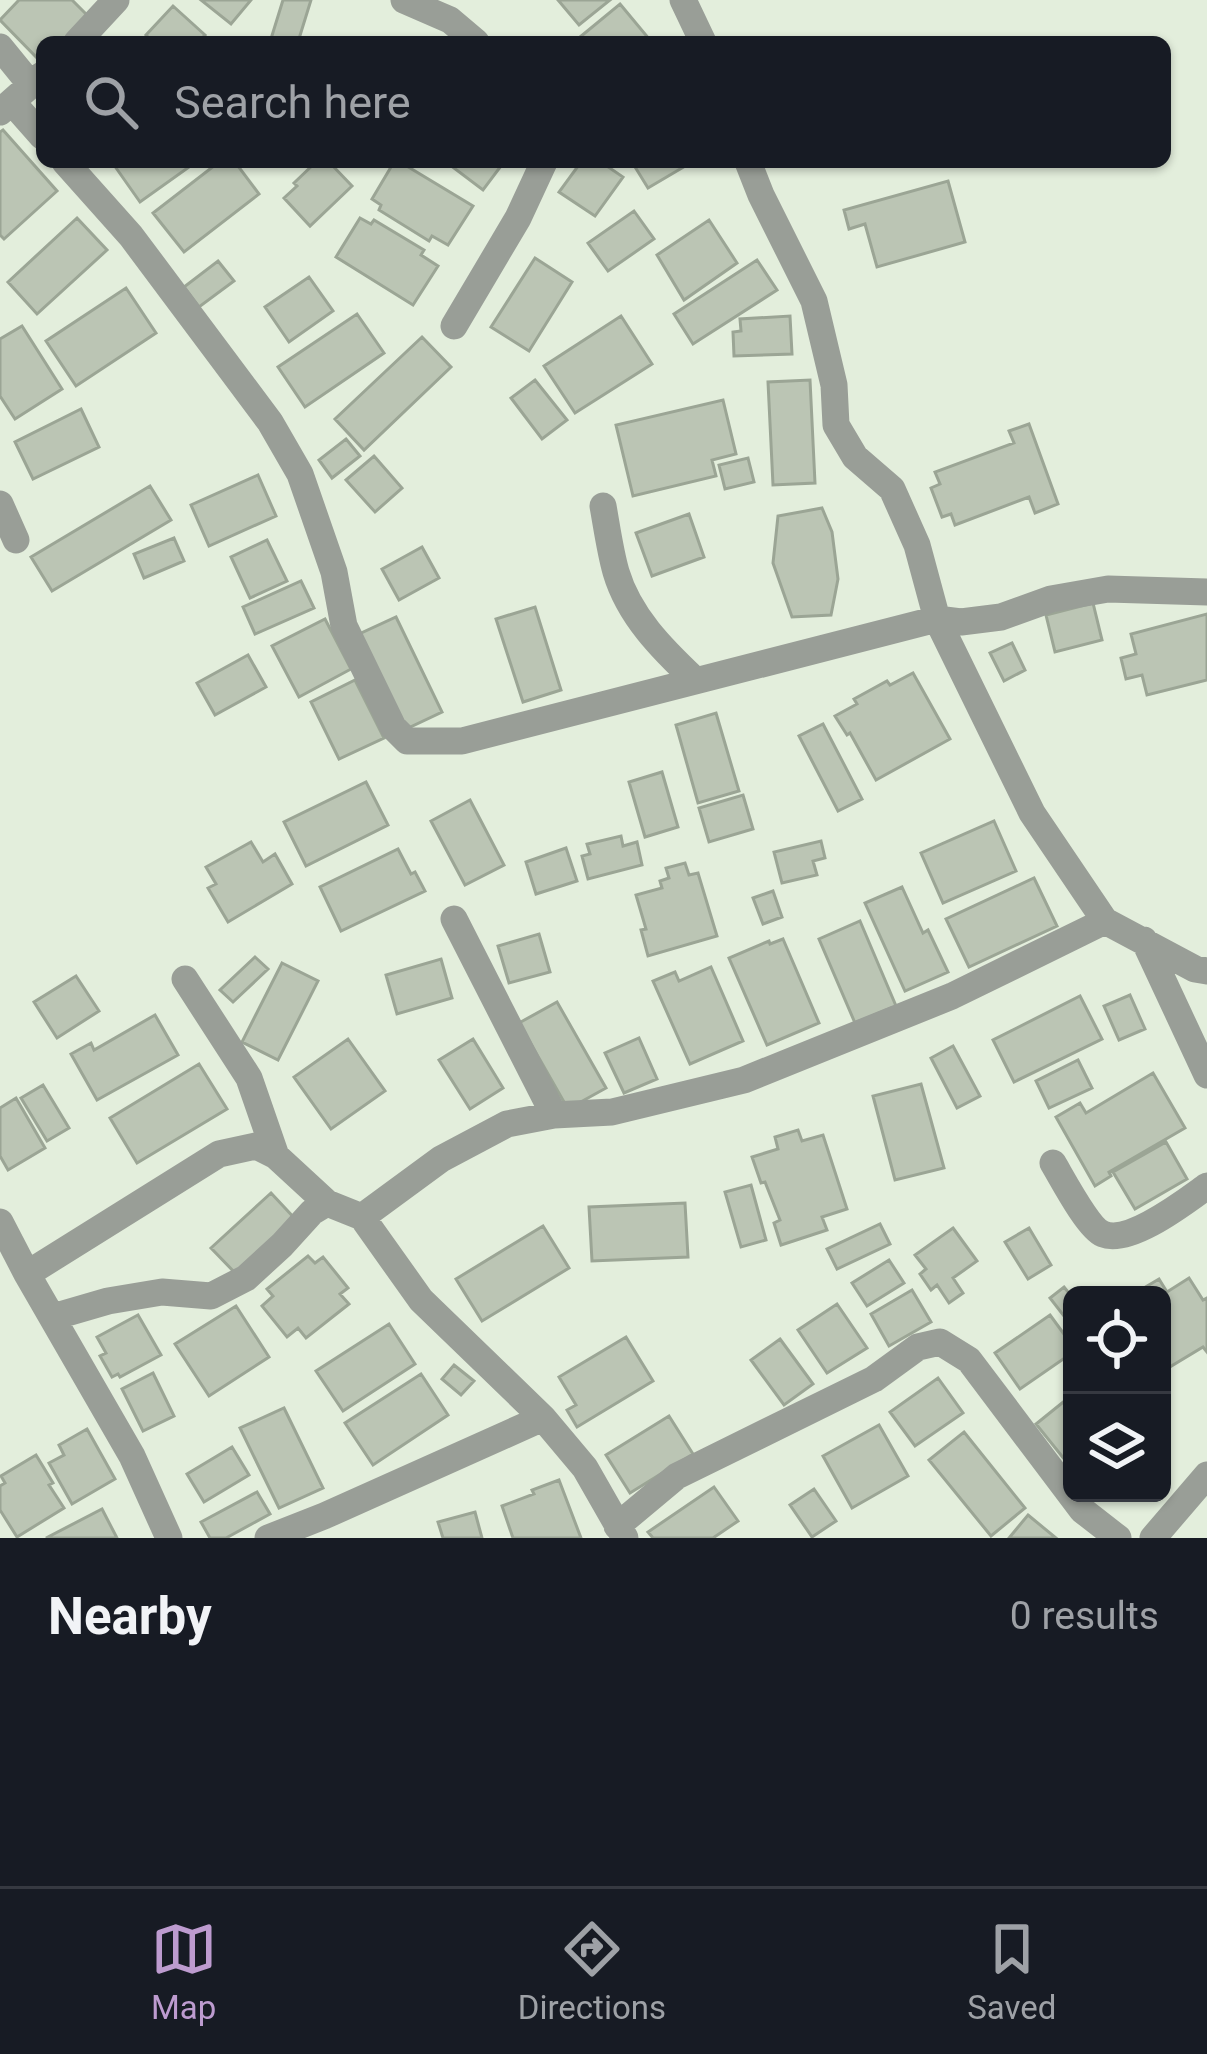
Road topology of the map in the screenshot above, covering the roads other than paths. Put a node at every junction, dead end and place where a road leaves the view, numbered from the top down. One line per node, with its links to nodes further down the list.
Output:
1 (116, 0): 5 (street)
2 (404, 0): 4 (street)
3 (683, 0): 6 (street)
4 (459, 10)
5 (83, 36)
6 (700, 36)
7 (0, 47): 8 (street)
8 (21, 94): 9 (street)
9 (36, 124)
10 (70, 168): 19 (street)
11 (541, 168): 13 (street)
12 (750, 168): 18 (street)
13 (454, 326)
14 (0, 504): 16 (street)
15 (603, 506): 19 (street)
16 (16, 540)
17 (1207, 592): 18 (street)
18 (937, 619): 19 (street); 21 (street)
19 (695, 680)
20 (454, 919): 26 (street)
21 (1105, 921): 22 (street); 26 (street)
22 (1144, 940): 23 (street); 25 (street)
23 (1207, 970)
24 (185, 979): 27 (street)
25 (1207, 1076)
26 (554, 1115): 31 (street)
27 (276, 1156): 30 (street); 33 (street)
28 (1053, 1163): 29 (street)
29 (1207, 1186)
30 (327, 1203): 31 (street); 34 (street)
31 (362, 1217): 35 (street)
32 (0, 1222): 33 (street)
33 (27, 1274): 34 (street)
34 (53, 1317): 39 (street)
35 (543, 1418): 37 (street); 38 (street)
36 (1207, 1474): 42 (street)
37 (326, 1527): 40 (street)
38 (621, 1532): 41 (street)
39 (169, 1538)
40 (268, 1538)
41 (1118, 1538)
42 (1153, 1538)

